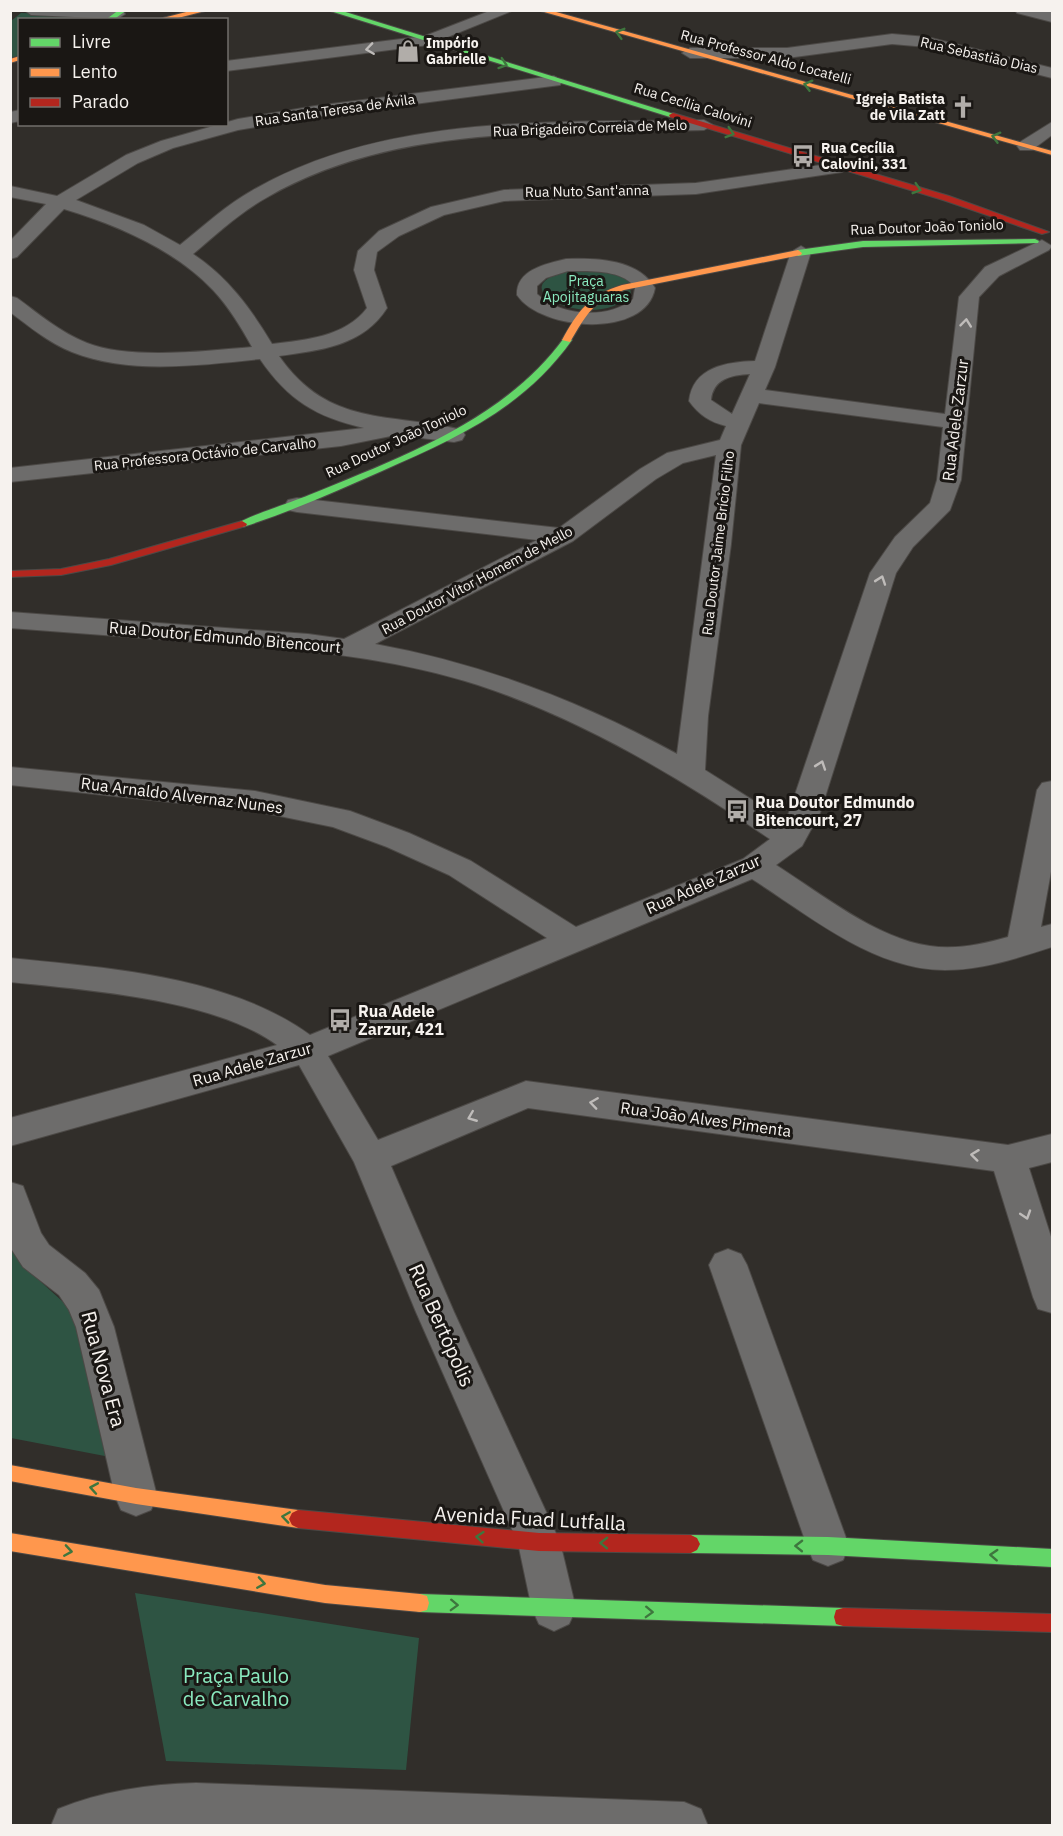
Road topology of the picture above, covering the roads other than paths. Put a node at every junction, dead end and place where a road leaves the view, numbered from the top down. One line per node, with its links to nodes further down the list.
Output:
1 (31, 10): 9 (street)
2 (206, 10): 12 (street)
3 (330, 10): 13 (street, Rua Cecília Calovini)
4 (507, 10): 13 (street)
5 (540, 10): 7 (street, Rua Professor Aldo Locatelli)
6 (1022, 10): 10 (street)
7 (553, 13): 14 (street, Rua Professor Aldo Locatelli, one-way to 7)
8 (138, 14): 11 (street)
9 (116, 15)
10 (1053, 17)
11 (158, 18)
12 (168, 18)
13 (428, 40): 15 (street, one-way to 15); 17 (street, Rua Cecília Calovini, one-way to 17)
14 (690, 52): 16 (street, Rua Sebastião Dias); 22 (street, Rua Professor Aldo Locatelli, one-way to 14)
15 (228, 66)
16 (1053, 73)
17 (554, 81): 18 (street, Rua Santa Teresa de Ávila); 19 (street, Rua Cecília Calovini)
18 (228, 125)
19 (704, 125): 24 (street, Rua Cecília Calovini, one-way to 24); 30 (street, Rua Brigadeiro Correia de Melo)
20 (222, 126): 26 (street, Rua Santa Teresa de Ávila)
21 (1053, 127): 22 (street)
22 (1026, 146): 23 (street, Rua Professor Aldo Locatelli)
23 (1053, 153)
24 (842, 166): 27 (street, Rua Cecília Calovini, one-way to 27); 34 (street, Rua Nuto Sant'anna)
25 (10, 191): 26 (street)
26 (61, 202): 28 (street, Rua Santa Teresa de Ávila); 30 (street)
27 (1046, 240): 29 (street, Rua Doutor João Toniolo); 37 (street, Rua Adele Zarzur, one-way to 27)
28 (10, 252)
29 (801, 252): 31 (street, Rua Doutor João Toniolo); 35 (street, Rua Doutor Jaime Brício Filho)
30 (182, 253): 34 (street)
31 (642, 283): 33 (street); 33 (street)
32 (10, 302): 34 (street, Rua Nuto Sant'anna)
33 (579, 319): 40 (street, Rua Doutor João Toniolo)
34 (265, 351): 38 (street)
35 (764, 367): 36 (street, Rua Doutor Jaime Brício Filho); 39 (street)
36 (752, 395): 37 (street); 39 (street, Rua Doutor Jaime Brício Filho)
37 (954, 422): 52 (street, Rua Adele Zarzur, one-way to 37)
38 (400, 428): 40 (street); 41 (street, Rua Professora Octávio de Carvalho)
39 (734, 434): 43 (street, Rua Doutor Vítor Homem de Mello); 47 (street, Rua Doutor Jaime Brício Filho)
40 (454, 435): 42 (street, Rua Doutor João Toniolo)
41 (10, 475)
42 (297, 505): 43 (street); 44 (street, Rua Doutor João Toniolo)
43 (564, 536): 46 (street, Rua Doutor Vítor Homem de Mello)
44 (10, 574)
45 (10, 620): 46 (street, Rua Doutor Edmundo Bitencourt)
46 (349, 647): 47 (street, Rua Doutor Edmundo Bitencourt)
47 (690, 773): 52 (street, Rua Doutor Edmundo Bitencourt)
48 (10, 776): 49 (street, Rua Arnaldo Alvernaz Nunes)
49 (63, 780): 51 (street); 55 (street, Rua Arnaldo Alvernaz Nunes)
50 (1053, 790): 56 (street)
51 (10, 794)
52 (791, 839): 53 (street, Rua Adele Zarzur)
53 (754, 866): 55 (street, Rua Adele Zarzur); 56 (street)
54 (1053, 935): 56 (street)
55 (573, 940): 58 (street, Rua Adele Zarzur)
56 (1022, 945)
57 (10, 970): 58 (street)
58 (307, 1050): 59 (street, Rua Adele Zarzur); 61 (street, Rua Bertópolis)
59 (10, 1132)
60 (1053, 1148): 62 (street, Rua João Alves Pimenta)
61 (370, 1159): 62 (street, Rua João Alves Pimenta, one-way to 61); 69 (street, Rua Bertópolis)
62 (1008, 1159): 65 (street, one-way to 65)
63 (10, 1197): 67 (street, Rua Nova Era)
64 (728, 1265): 70 (street)
65 (1053, 1297)
66 (10, 1473): 67 (street, Avenida Fuad Lutfalla, one-way to 66)
67 (136, 1496): 69 (street, Avenida Fuad Lutfalla, one-way to 67)
68 (10, 1542): 72 (street, one-way to 72)
69 (539, 1542): 70 (street, Avenida Fuad Lutfalla, one-way to 69); 72 (street, Rua Bertópolis)
70 (828, 1546): 71 (street, Avenida Fuad Lutfalla, one-way to 70)
71 (1053, 1558)
72 (554, 1609): 73 (street, one-way to 73)
73 (1053, 1623)
74 (75, 1826): 75 (street)
75 (684, 1826)

